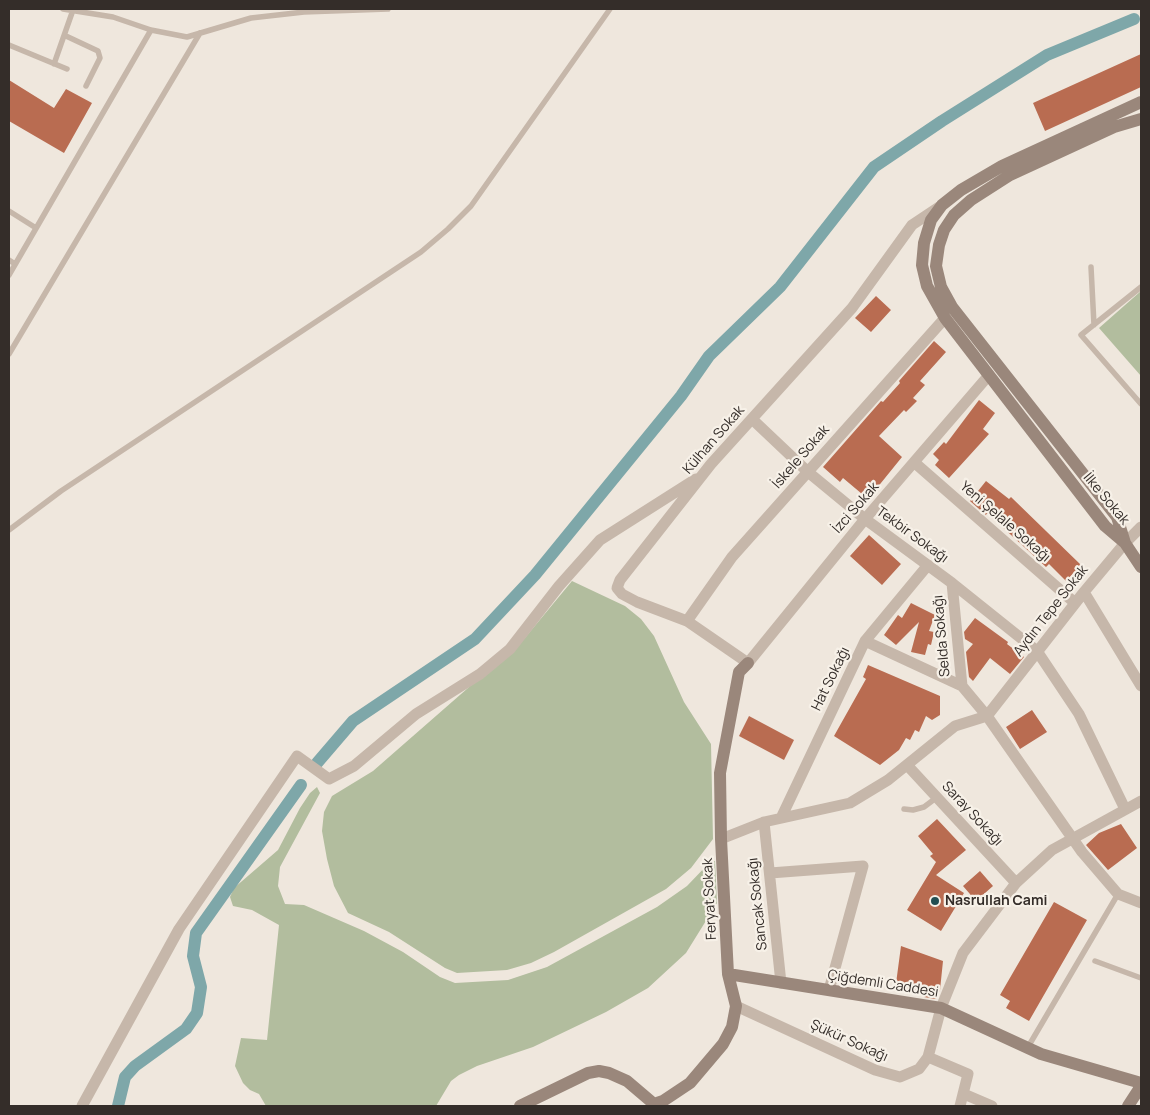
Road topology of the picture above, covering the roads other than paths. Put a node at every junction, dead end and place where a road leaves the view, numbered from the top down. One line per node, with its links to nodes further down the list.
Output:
1 (63, 9): 4 (lane)
2 (388, 9): 6 (lane)
3 (610, 9): 34 (lane)
4 (73, 10): 5 (lane); 7 (lane)
5 (151, 30): 6 (lane); 16 (lane)
6 (200, 33): 24 (lane)
7 (66, 36): 9 (lane); 11 (lane)
8 (9, 45): 9 (lane)
9 (54, 64): 10 (lane)
10 (67, 69)
11 (86, 86)
12 (1141, 102): 14 (street, İlke Sokak)
13 (1141, 119): 25 (street, İlke Sokak)
14 (942, 205): 22 (street, İlke Sokak); 28 (street, Külhan Sokak)
15 (9, 211): 16 (lane)
16 (36, 228): 18 (lane)
17 (9, 260): 18 (lane)
18 (16, 264): 20 (lane)
19 (1091, 267): 23 (lane)
20 (9, 275)
21 (1141, 287): 23 (lane)
22 (944, 318): 26 (street, İlke Sokak); 30 (street, İskele Sokak)
23 (1094, 325): 27 (lane)
24 (9, 354)
25 (1000, 366): 26 (street); 35 (street, İlke Sokak)
26 (989, 375): 29 (street, İzci Sokak); 35 (street, İlke Sokak)
27 (1141, 404)
28 (752, 419): 30 (street, Tekbir Sokağı); 31 (street, Külhan Sokak)
29 (915, 463): 32 (street, İzci Sokak); 40 (street, Yeni Şelale Sokağı)
30 (808, 472): 32 (street, Tekbir Sokağı); 41 (street, İskele Sokak)
31 (703, 475): 41 (street, Külhan Sokak); 74 (street)
32 (865, 519): 36 (street, Tekbir Sokağı); 44 (street, İzci Sokak)
33 (1141, 527): 35 (street, Aydın Tepe Sokak)
34 (9, 530)
35 (1124, 543): 37 (street); 39 (street, Aydın Tepe Sokak)
36 (928, 565): 38 (street, Tekbir Sokağı); 42 (street, Hat Sokağı)
37 (1141, 567)
38 (952, 583): 43 (street, Tekbir Sokağı); 45 (street, Selda Sokağı)
39 (1084, 592): 40 (street, Aydın Tepe Sokak); 46 (street)
40 (1075, 603): 43 (street, Aydın Tepe Sokak)
41 (687, 621): 44 (street, Külhan Sokak)
42 (865, 641): 45 (street); 53 (street, Hat Sokağı)
43 (1037, 651): 47 (street, Aydın Tepe Sokak); 52 (street, Tekbir Sokağı)
44 (748, 663): 55 (street, Feryat Sokak)
45 (962, 686): 47 (street)
46 (1141, 686)
47 (987, 716): 48 (street); 56 (street)
48 (907, 765): 49 (street, Saray Sokağı); 53 (street)
49 (936, 798): 51 (lane); 58 (street, Saray Sokağı)
50 (1141, 801): 52 (street)
51 (904, 809)
52 (1126, 809): 56 (street)
53 (781, 818): 54 (street)
54 (764, 822): 55 (street); 57 (street, Sancak Sokağı)
55 (721, 839): 62 (street, Feryat Sokak)
56 (1075, 839): 58 (street); 59 (street)
57 (770, 873): 64 (street, Sancak Sokağı); 65 (street)
58 (1016, 883): 67 (street)
59 (1118, 894): 60 (street); 68 (lane)
60 (1141, 903)
61 (1096, 961): 63 (lane)
62 (728, 974): 64 (street, Çiğdemli Caddesi); 66 (street, Feryat Sokak)
63 (1141, 978)
64 (781, 983): 65 (street, Çiğdemli Caddesi)
65 (829, 990): 67 (street, Çiğdemli Caddesi)
66 (736, 1006): 69 (street, Şükür Sokağı); 73 (street, Feryat Sokak)
67 (941, 1008): 68 (street, Çiğdemli Caddesi); 69 (street)
68 (1028, 1047): 70 (street, Çiğdemli Caddesi)
69 (928, 1057): 71 (street)
70 (1141, 1085): 78 (street)
71 (964, 1094): 76 (street); 77 (street)
72 (537, 1103): 73 (street); 75 (street)
73 (656, 1105)
74 (82, 1106)
75 (520, 1106)
76 (960, 1106)
77 (992, 1106)
78 (1128, 1106)

